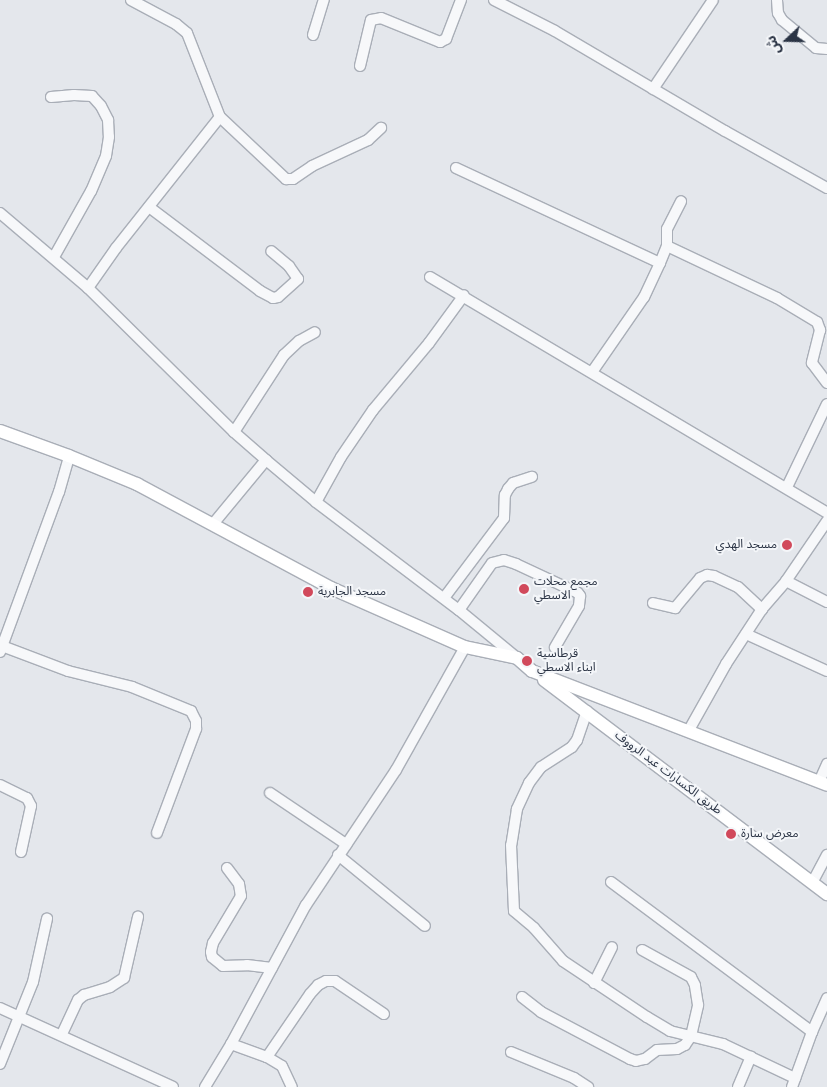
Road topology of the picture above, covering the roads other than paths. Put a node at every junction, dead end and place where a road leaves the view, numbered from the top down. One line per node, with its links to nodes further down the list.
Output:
1 (130, 0): 12 (street)
2 (324, 0): 7 (street)
3 (461, 0): 9 (street)
4 (494, 0): 10 (street)
5 (714, 0): 10 (street)
6 (777, 0): 8 (street)
7 (313, 35)
8 (827, 49)
9 (360, 66)
10 (653, 89): 15 (street)
11 (51, 97): 21 (street)
12 (220, 117): 13 (street); 17 (street)
13 (381, 128)
14 (456, 168): 22 (street)
15 (826, 186)
16 (681, 201): 19 (street)
17 (150, 207): 20 (street); 24 (street)
18 (0, 213): 21 (street)
19 (666, 246): 22 (street); 28 (street)
20 (271, 252)
21 (54, 257): 24 (street)
22 (660, 263): 27 (street)
23 (430, 277): 25 (street)
24 (88, 288): 31 (street)
25 (464, 295): 27 (street); 36 (street)
26 (316, 332): 31 (street)
27 (592, 372): 35 (street)
28 (827, 383)
29 (827, 404): 35 (street)
30 (0, 431): 32 (main road)
31 (234, 432): 33 (street)
32 (69, 456): 39 (main road); 46 (street)
33 (266, 460): 36 (street); 39 (street)
34 (532, 477): 41 (street)
35 (787, 487): 37 (street)
36 (316, 502): 41 (street)
37 (827, 513)
38 (827, 521): 40 (street)
39 (213, 524): 48 (main road)
40 (786, 581): 42 (street); 45 (street)
41 (444, 598): 44 (street)
42 (827, 602)
43 (653, 603): 45 (street)
44 (459, 610): 49 (street); 51 (street)
45 (762, 610): 47 (street)
46 (4, 630): 50 (street)
47 (746, 634): 53 (street); 55 (street)
48 (465, 646): 51 (main road); 61 (street)
49 (554, 647)
50 (1, 649): 60 (street)
51 (517, 658): 52 (main road, طريق الكسارات عبد الرووف)
52 (532, 671): 54 (main road, طريق الكسارات عبد الرووف); 55 (main road)
53 (827, 671)
54 (587, 711): 67 (main road, طريق الكسارات عبد الرووف); 75 (street)
55 (689, 730): 57 (main road)
56 (827, 764): 57 (street)
57 (823, 783)
58 (0, 785): 62 (street)
59 (270, 793): 61 (street)
60 (157, 833)
61 (346, 844): 63 (street)
62 (21, 852)
63 (338, 855): 71 (street); 74 (street)
64 (827, 855): 67 (street)
65 (227, 868): 74 (street)
66 (611, 882): 81 (street)
67 (812, 883): 68 (main road, طريق الكسارات عبد الرووف)
68 (827, 894)
69 (138, 916): 82 (street)
70 (47, 919): 80 (street)
71 (425, 926)
72 (612, 947): 75 (street)
73 (642, 950): 83 (street)
74 (272, 968): 84 (street)
75 (594, 983): 83 (street)
76 (522, 997): 83 (street)
77 (827, 998): 81 (street)
78 (0, 1008): 80 (street)
79 (384, 1014): 86 (street)
80 (19, 1016): 82 (street); 88 (street)
81 (812, 1032): 89 (street)
82 (62, 1034): 90 (street)
83 (692, 1036): 87 (street)
84 (232, 1044): 86 (street); 91 (street)
85 (511, 1052): 93 (street)
86 (266, 1057): 92 (street)
87 (751, 1057): 89 (street); 94 (street)
88 (0, 1064)
89 (794, 1082)
90 (173, 1087)
91 (205, 1087)
92 (292, 1087)
93 (588, 1087)
94 (738, 1087)

